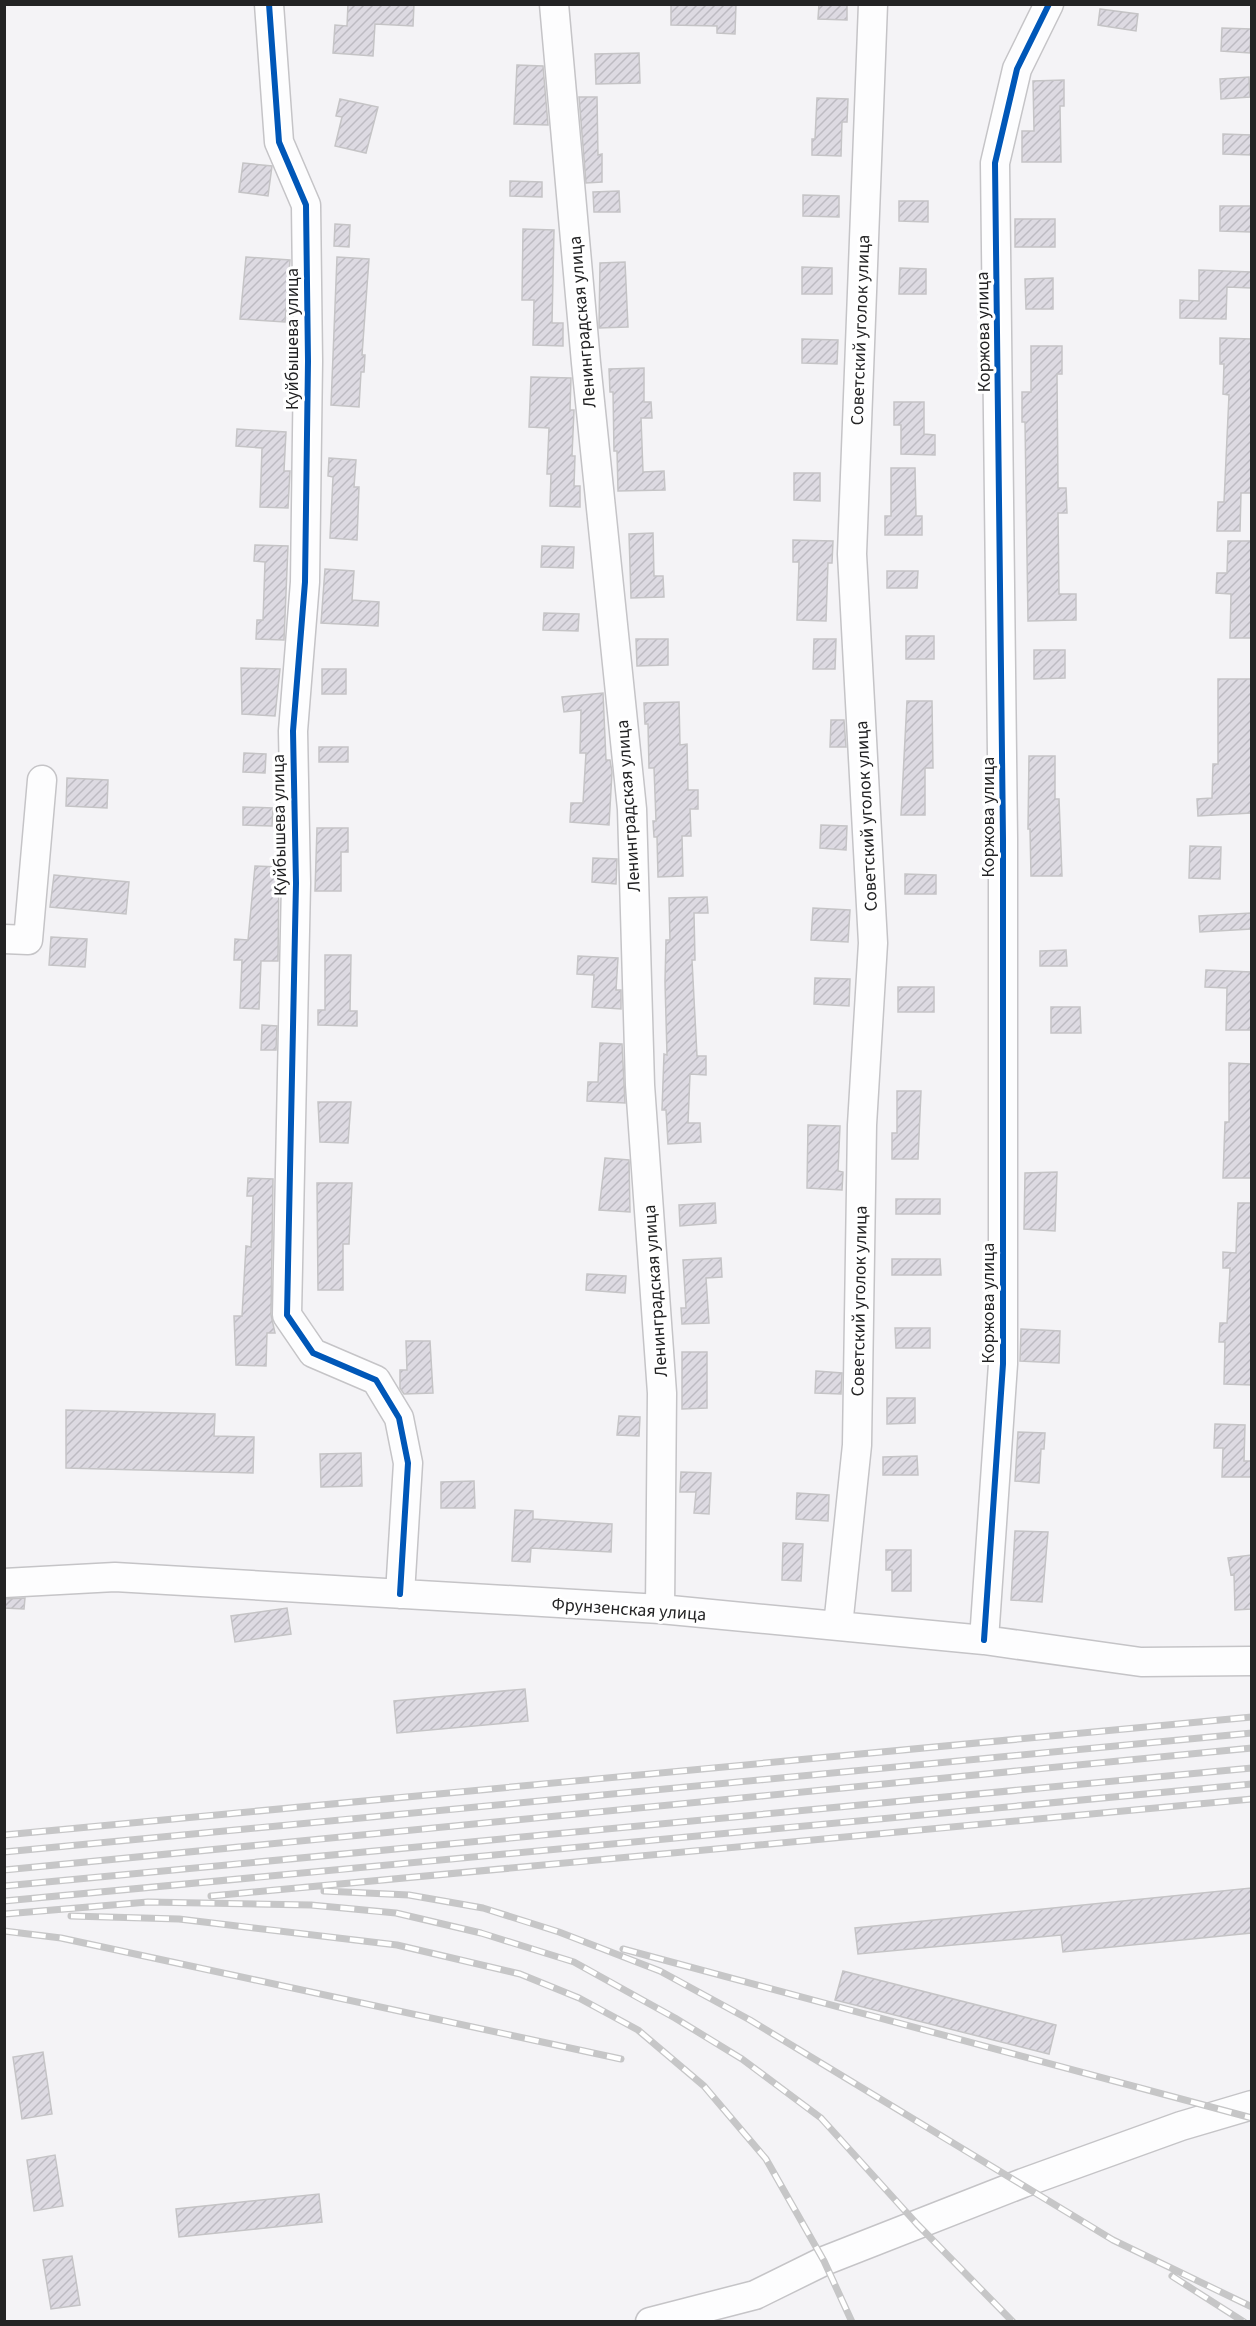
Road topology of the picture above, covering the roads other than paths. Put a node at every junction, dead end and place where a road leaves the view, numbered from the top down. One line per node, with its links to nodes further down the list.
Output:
1 (269, 4): 8 (street, Куйбышева улица)
2 (554, 4): 9 (street, Ленинградская улица)
3 (873, 4): 10 (street, Советский уголок улица)
4 (1049, 4): 11 (street, Коржова улица)
5 (42, 780): 6 (street)
6 (4, 939)
7 (4, 1583): 8 (street, Фрунзенская улица)
8 (400, 1594): 9 (street, Фрунзенская улица)
9 (660, 1609): 10 (street, Фрунзенская улица)
10 (838, 1626): 11 (street, Фрунзенская улица)
11 (984, 1640): 12 (street, Фрунзенская улица)
12 (1251, 1661)
13 (1251, 2106): 14 (street)
14 (650, 2322)

